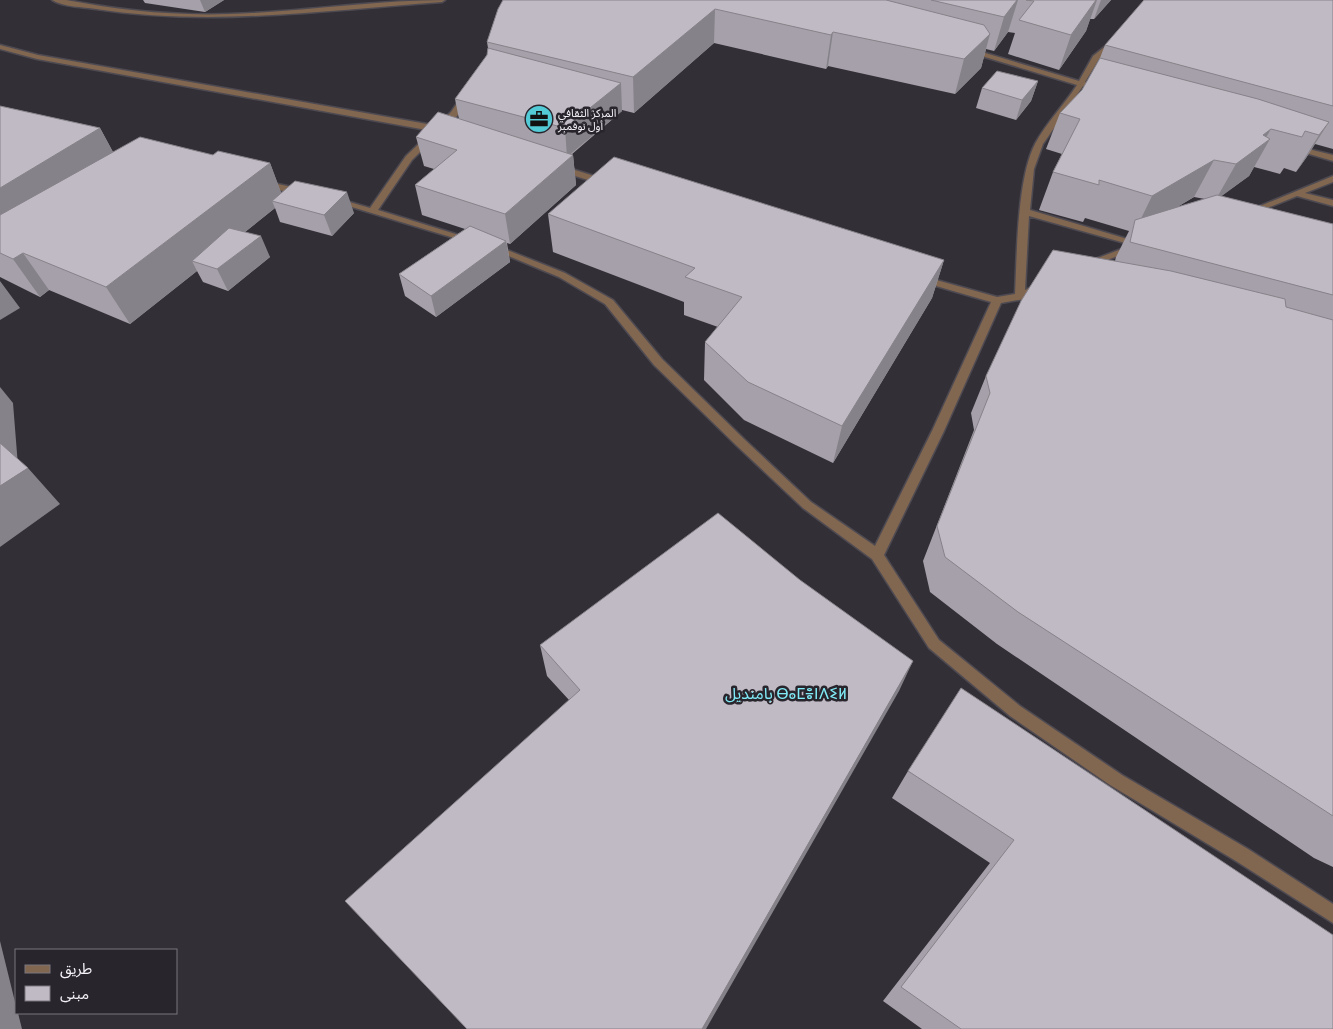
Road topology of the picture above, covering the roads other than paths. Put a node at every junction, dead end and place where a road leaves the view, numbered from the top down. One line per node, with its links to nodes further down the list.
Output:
1 (55, 0): 2 (street)
2 (442, 0)
3 (1118, 38): 6 (street)
4 (0, 47): 9 (street)
5 (962, 49): 6 (street)
6 (1079, 83): 8 (street); 22 (street)
7 (472, 87): 9 (street)
8 (1107, 92)
9 (439, 132): 10 (street); 21 (street)
10 (448, 134)
11 (1286, 144): 12 (street)
12 (1333, 158)
13 (552, 166): 16 (street)
14 (1333, 179): 18 (street)
15 (252, 182): 17 (street)
16 (608, 184)
17 (309, 194)
18 (1299, 194): 20 (street); 23 (street)
19 (327, 198): 21 (street)
20 (1333, 203)
21 (373, 211): 29 (street)
22 (1026, 212): 24 (street); 27 (street)
23 (1233, 218)
24 (1074, 268)
25 (911, 276): 28 (street)
26 (1050, 280): 27 (street)
27 (1020, 297): 28 (street)
28 (997, 300): 29 (street)
29 (877, 555): 30 (street)
30 (1333, 914)

